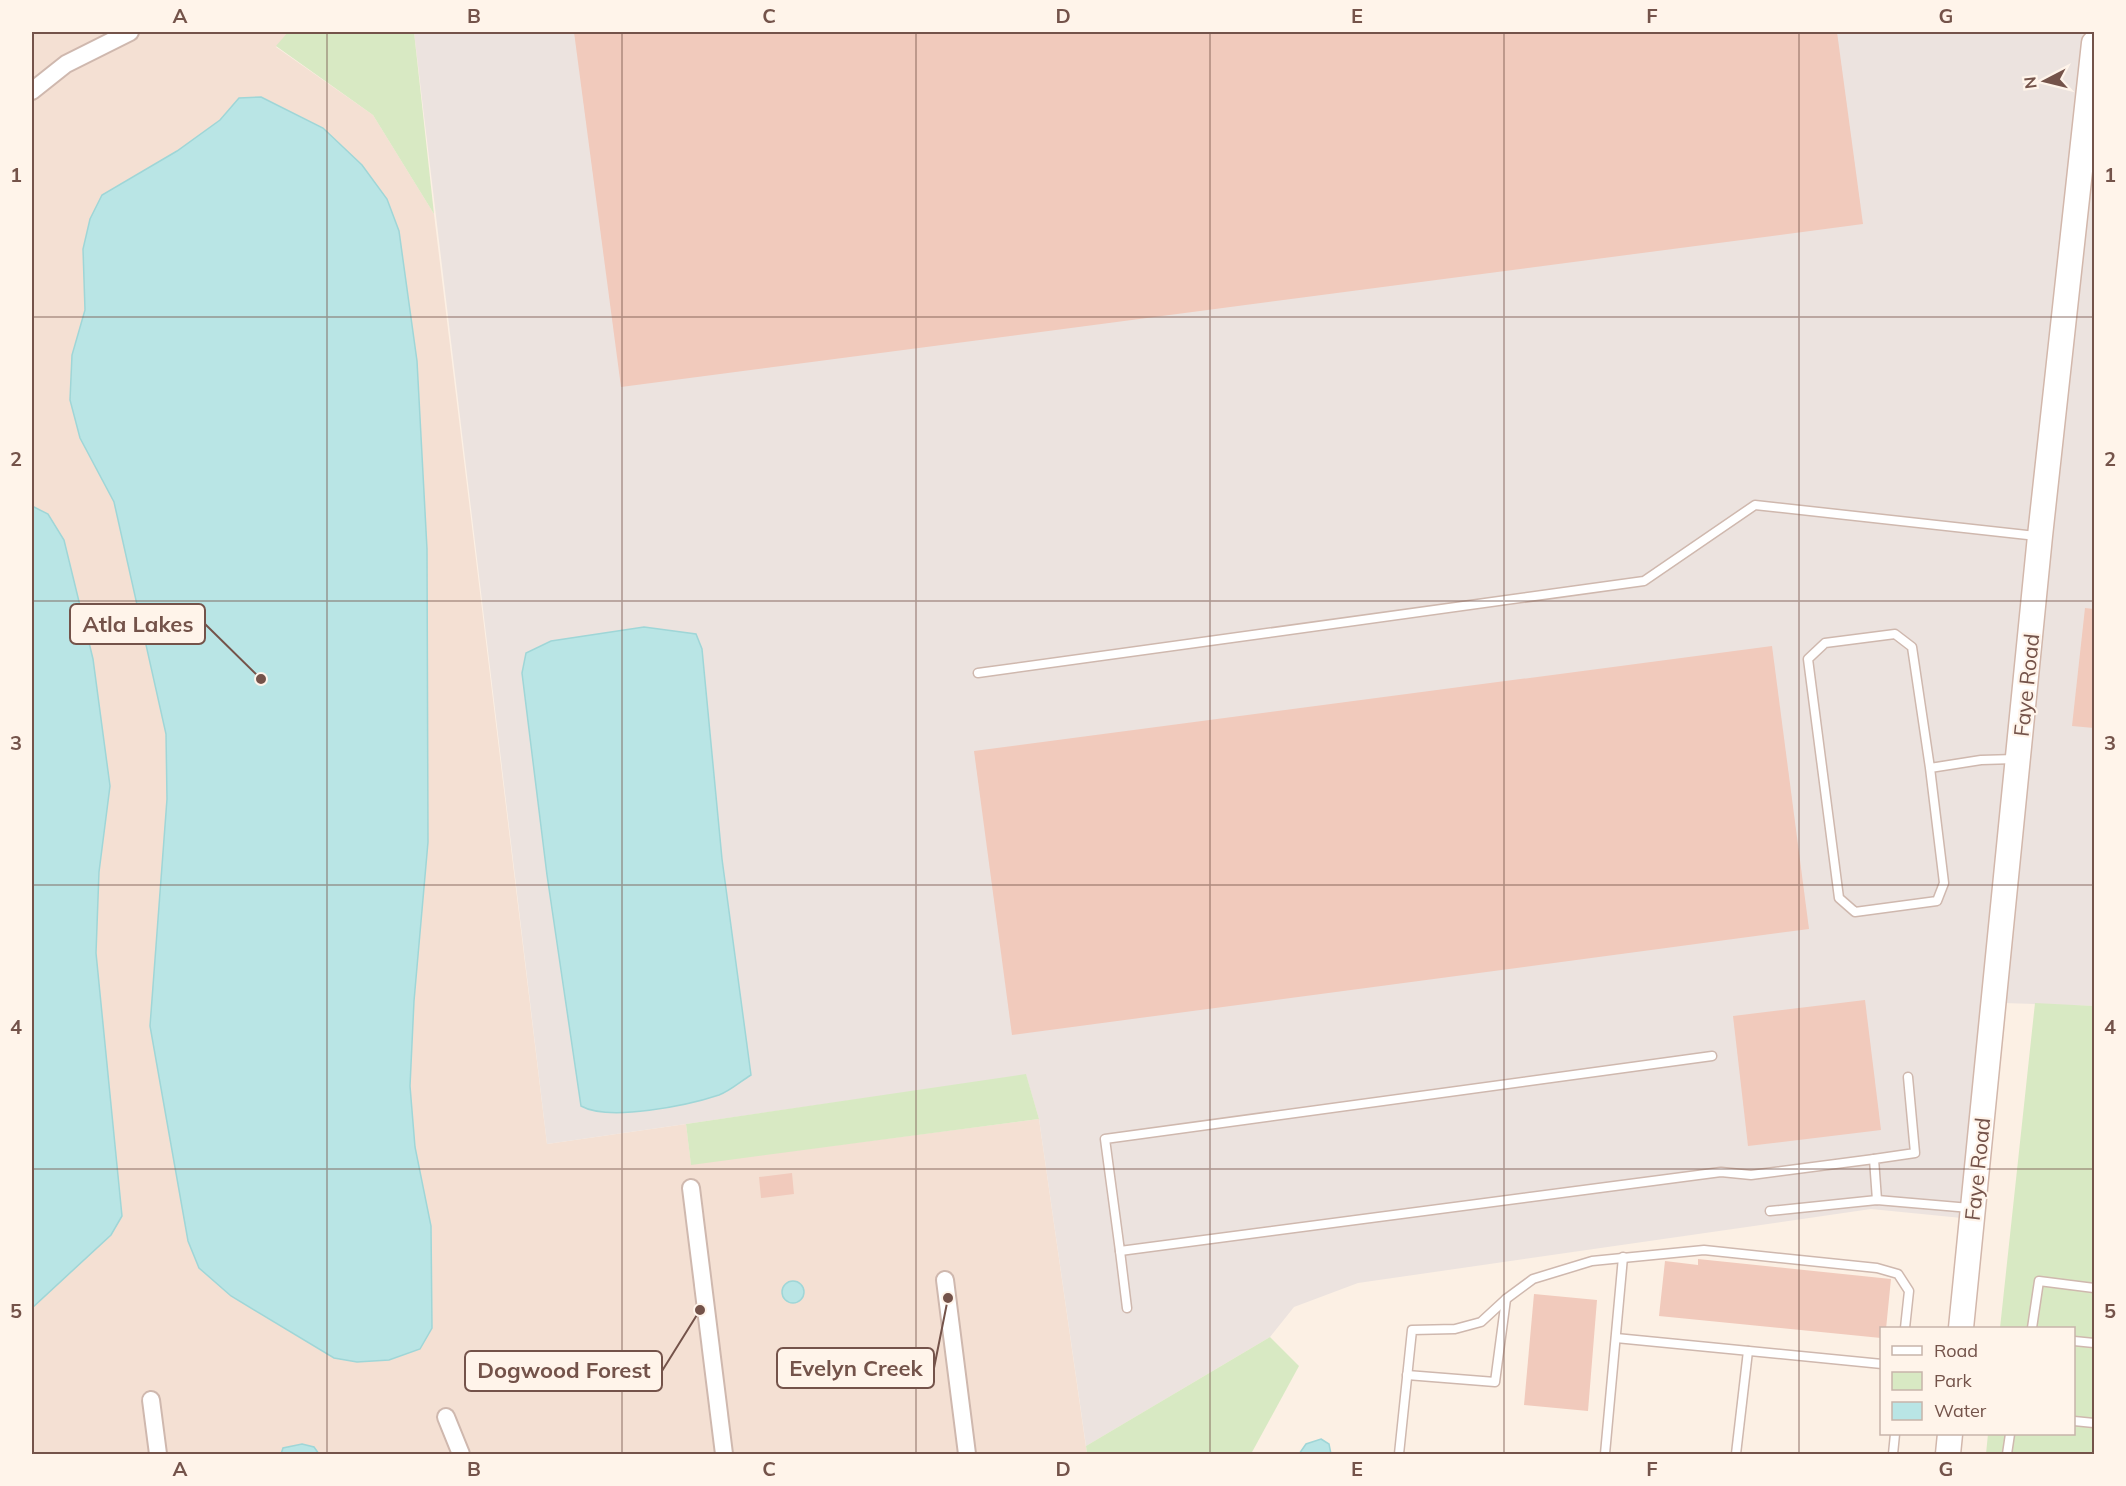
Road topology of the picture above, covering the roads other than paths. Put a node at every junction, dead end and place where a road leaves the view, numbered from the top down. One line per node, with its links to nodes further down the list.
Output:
1 (130, 32): 3 (street)
2 (2094, 43): 4 (street, Faye Road)
3 (32, 91)
4 (2040, 536): 5 (lane); 6 (street, Faye Road)
5 (978, 673)
6 (2018, 759): 7 (lane); 13 (street, Faye Road)
7 (1930, 768): 7 (lane)
8 (1712, 1056): 15 (lane)
9 (1908, 1077): 10 (lane)
10 (1874, 1159): 12 (lane); 15 (lane)
11 (691, 1188): 39 (street)
12 (1877, 1200): 13 (lane); 14 (lane)
13 (1973, 1208): 22 (street, Faye Road)
14 (1770, 1211)
15 (1120, 1251): 20 (lane)
16 (1623, 1257): 19 (lane); 21 (lane); 24 (lane)
17 (945, 1280): 40 (street)
18 (2094, 1288): 23 (lane)
19 (1506, 1299): 29 (lane); 29 (lane)
20 (1127, 1308)
21 (1905, 1327)
22 (1961, 1327)
23 (2032, 1327)
24 (1616, 1338): 27 (lane); 42 (lane)
25 (2075, 1341): 26 (lane)
26 (2094, 1343)
27 (1748, 1351): 28 (lane); 43 (lane)
28 (1880, 1364)
29 (1407, 1375): 41 (lane)
30 (151, 1400): 37 (street)
31 (446, 1418): 38 (street)
32 (2075, 1420): 33 (lane)
33 (2094, 1423)
34 (1895, 1435): 44 (lane)
35 (1950, 1435): 45 (street)
36 (2010, 1435): 46 (lane)
37 (158, 1455)
38 (461, 1455)
39 (724, 1455)
40 (967, 1455)
41 (1399, 1455)
42 (1605, 1455)
43 (1736, 1455)
44 (1893, 1455)
45 (1948, 1455)
46 (2007, 1455)

